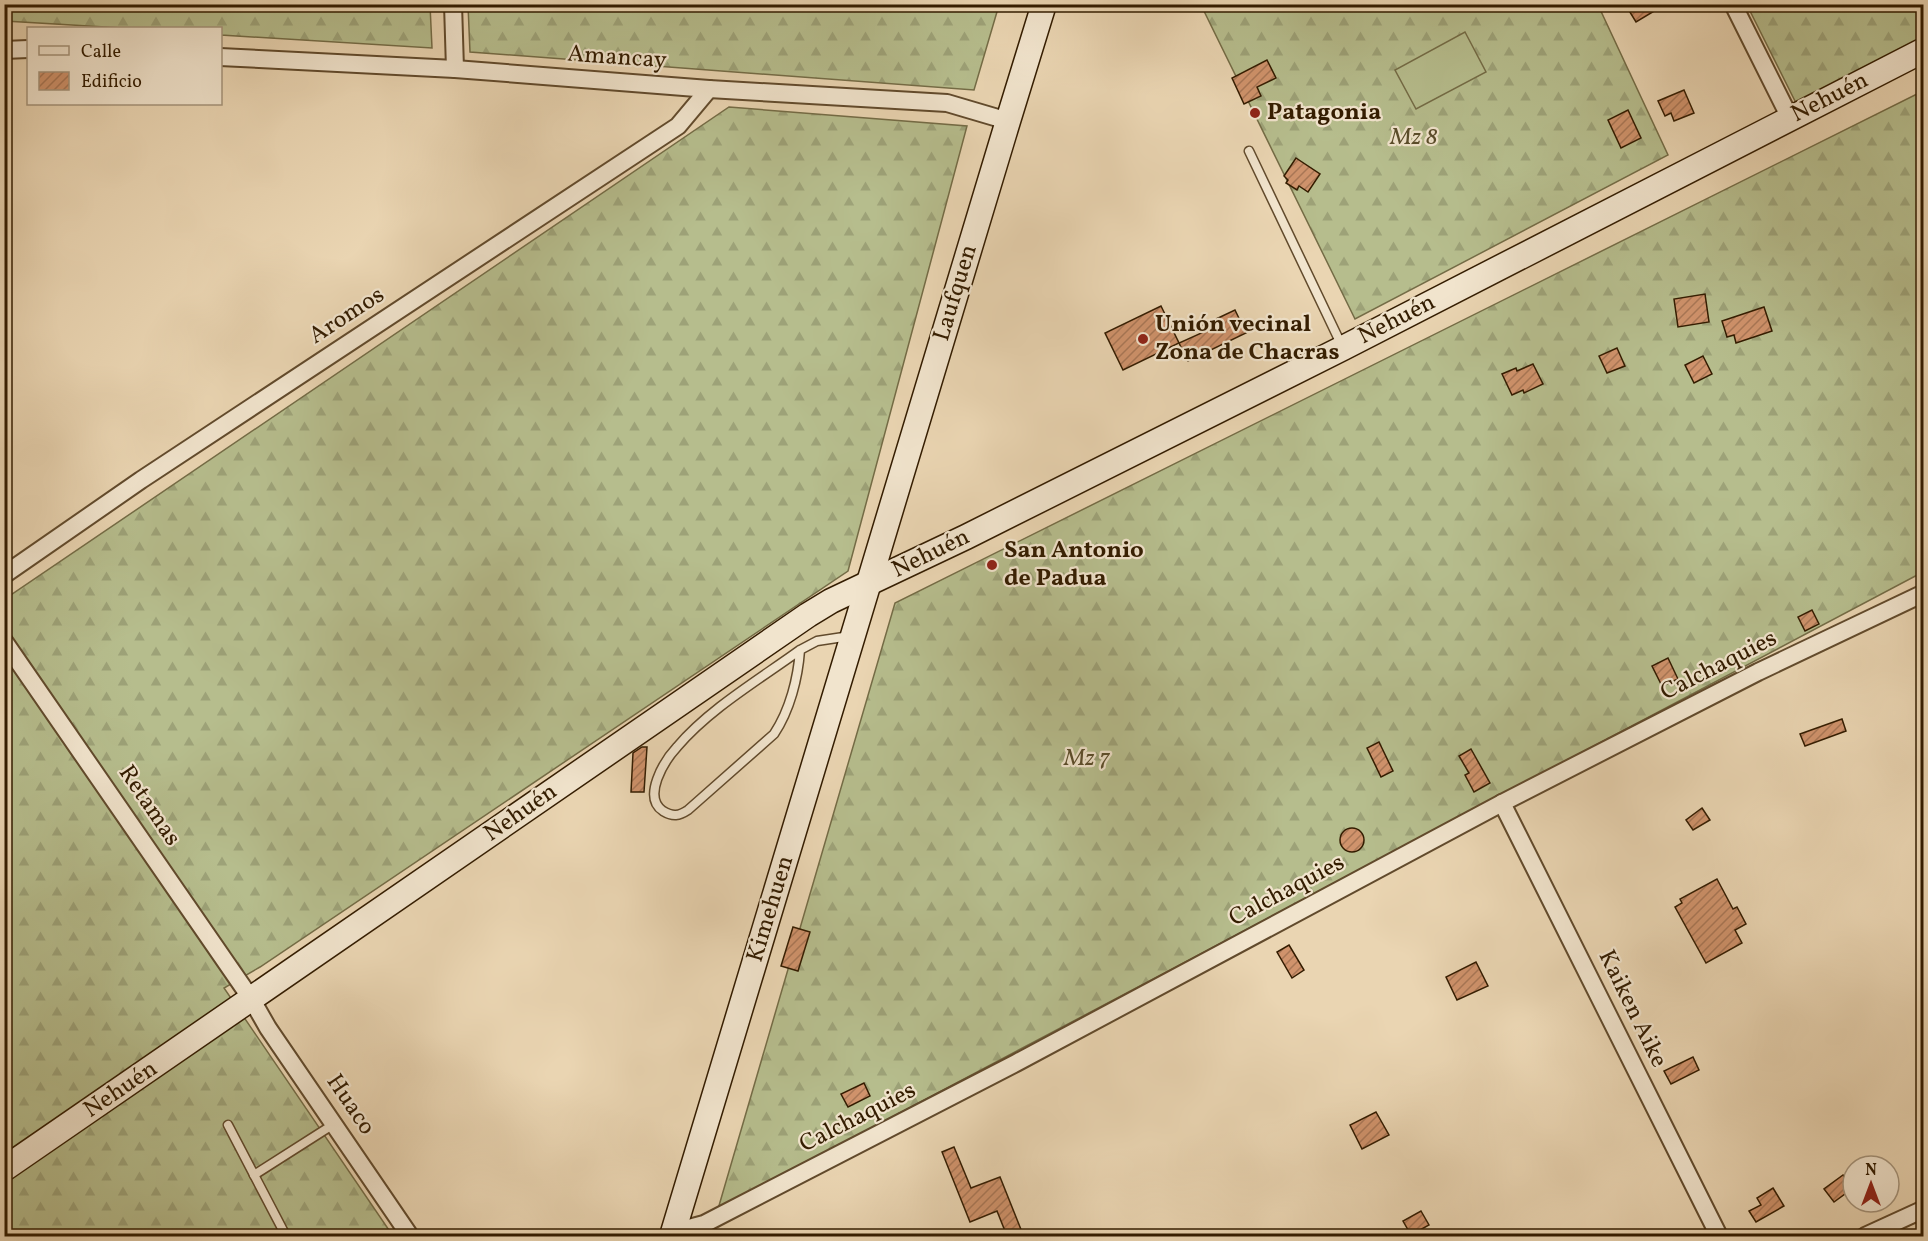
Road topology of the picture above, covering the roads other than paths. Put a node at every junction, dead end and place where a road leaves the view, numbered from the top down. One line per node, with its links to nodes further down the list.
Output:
1 (453, 4): 8 (street)
2 (1044, 4): 11 (street, Laufquen)
3 (1734, 4): 10 (street)
4 (27, 49): 5 (street)
5 (4, 50)
6 (1923, 50): 10 (street, Nehuén)
7 (222, 57): 8 (street, Amancay)
8 (455, 69): 9 (street, Amancay)
9 (709, 89): 11 (street, Amancay); 14 (street, Aromos)
10 (1790, 118): 13 (street, Nehuén)
11 (1008, 121): 15 (street, Laufquen)
12 (1249, 151): 13 (lane)
13 (1343, 348): 15 (street, Nehuén)
14 (4, 575)
15 (870, 582): 17 (street, Kimehuen); 21 (street, Nehuén)
16 (1923, 593): 20 (street, Calchaquies)
17 (853, 636): 19 (lane); 27 (street, Kimehuen)
18 (4, 641): 21 (street, Retamas)
19 (800, 650): 19 (lane)
20 (1502, 803): 27 (street, Calchaquies); 30 (street, Kaiken Aike)
21 (252, 1000): 22 (street, Huaco); 24 (street, Nehuén)
22 (334, 1124): 25 (lane); 29 (street, Huaco)
23 (228, 1125): 25 (lane)
24 (4, 1170)
25 (254, 1176): 28 (lane)
26 (1923, 1209): 31 (street)
27 (673, 1232)
28 (286, 1236)
29 (410, 1236)
30 (1719, 1236)
31 (1865, 1236)

